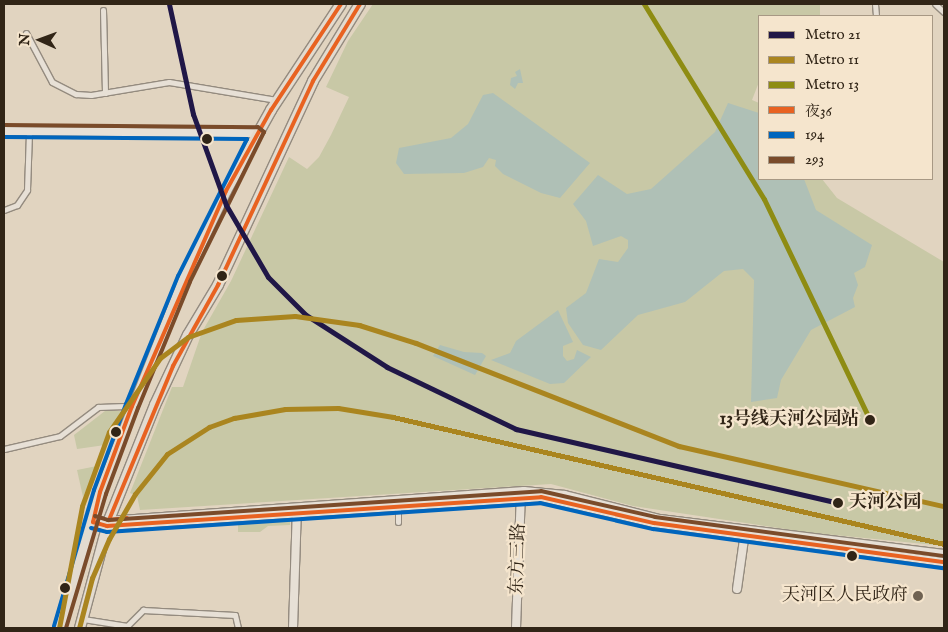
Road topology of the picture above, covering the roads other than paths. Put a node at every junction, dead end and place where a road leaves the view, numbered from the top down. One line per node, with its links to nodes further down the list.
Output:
1 (360, 4): 20 (highway)
2 (935, 4): 5 (street)
3 (336, 6): 8 (highway)
4 (103, 10): 7 (street)
5 (944, 12)
6 (26, 33): 7 (street)
7 (105, 93): 8 (street)
8 (277, 100): 11 (highway)
9 (4, 131): 10 (main road)
10 (29, 132): 11 (main road); 12 (street)
11 (258, 133): 13 (highway)
12 (4, 210)
13 (132, 406): 14 (street); 18 (highway)
14 (4, 449)
15 (521, 494): 16 (main road); 17 (main road); 21 (main road); 29 (main road, 东方三路)
16 (398, 504): 17 (main road); 19 (street)
17 (297, 509): 20 (main road); 28 (main road)
18 (93, 522): 20 (main road); 26 (highway)
19 (398, 522)
20 (108, 523): 25 (highway)
21 (745, 533): 22 (main road); 23 (main road); 24 (main road)
22 (944, 554)
23 (944, 562)
24 (737, 589)
25 (80, 623): 27 (street)
26 (60, 628)
27 (238, 628)
28 (293, 628)
29 (516, 628)

